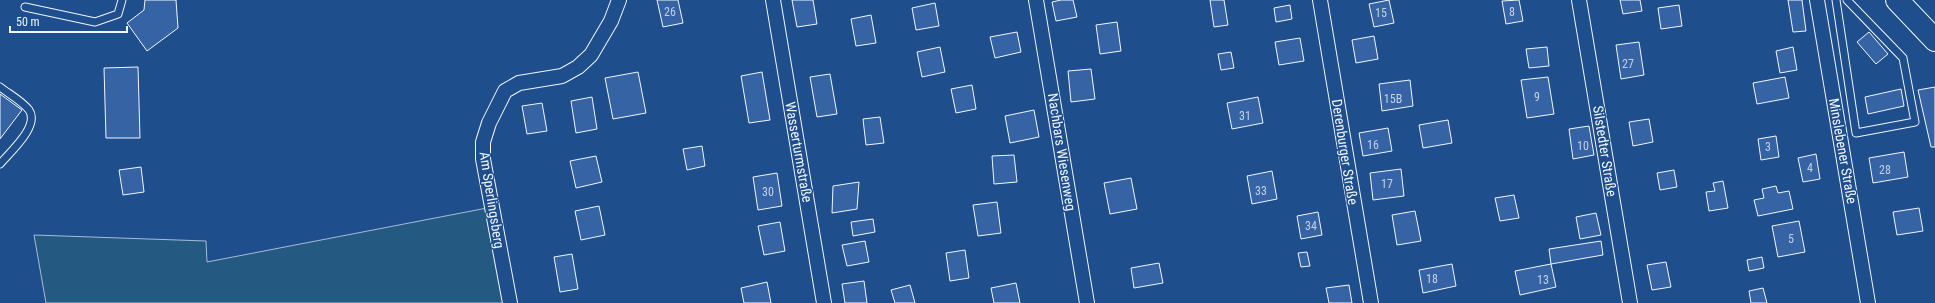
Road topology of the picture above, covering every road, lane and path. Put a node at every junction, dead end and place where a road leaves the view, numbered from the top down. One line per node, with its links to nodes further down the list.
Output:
1 (122, 0): 11 (lane)
2 (619, 0): 15 (street, Am Sperlingsberg)
3 (773, 0): 16 (street, Wasserturmstraße)
4 (1036, 0): 17 (street, Nachbars Wiesenweg)
5 (1320, 0): 18 (street, Derenburger Straße)
6 (1579, 0): 19 (street, Silstedter Straße)
7 (1817, 0): 20 (street, Minslebener Straße)
8 (1836, 0): 9 (lane)
9 (1847, 0)
10 (1897, 0): 12 (main road)
11 (25, 6)
12 (1935, 40)
13 (0, 87): 14 (lane)
14 (0, 164)
15 (510, 303)
16 (824, 303)
17 (1087, 303)
18 (1370, 303)
19 (1630, 303)
20 (1868, 303)

